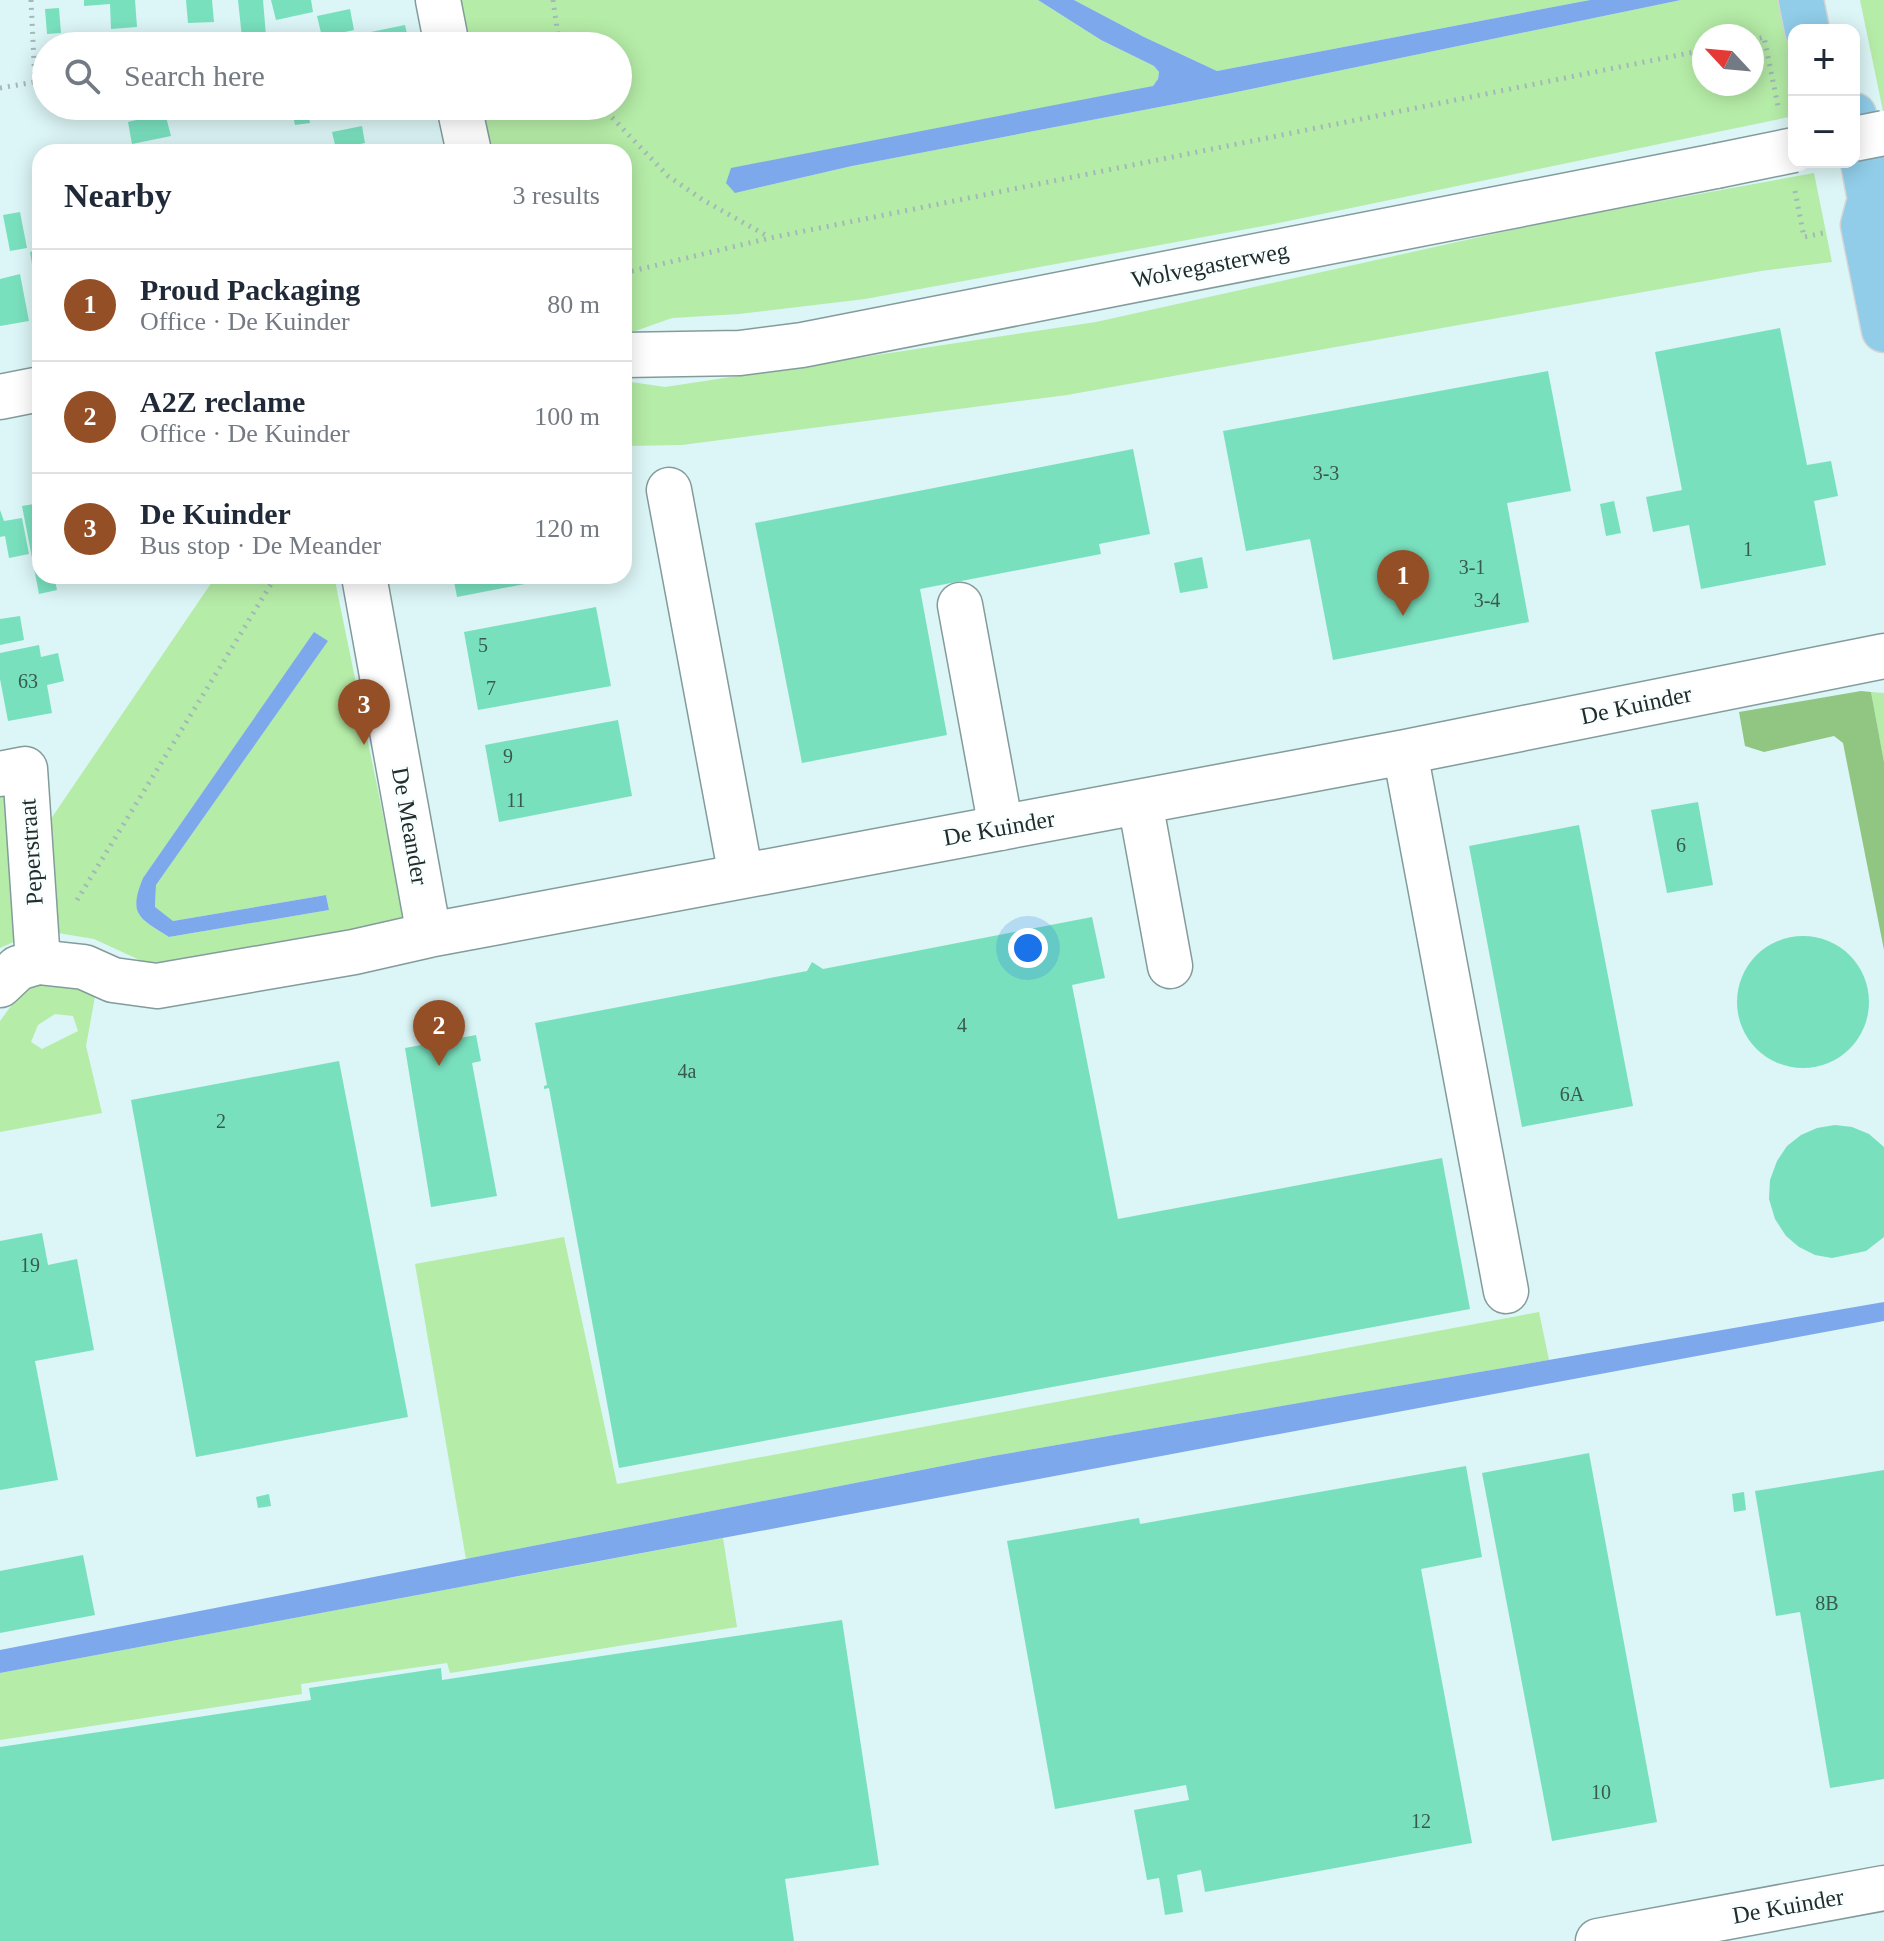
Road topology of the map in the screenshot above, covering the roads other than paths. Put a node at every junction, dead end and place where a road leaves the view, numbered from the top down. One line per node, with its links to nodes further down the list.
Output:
1 (438, 0): 6 (street)
2 (1801, 0): 4 (main road)
3 (1833, 0): 5 (main road)
4 (1806, 24)
5 (1837, 24)
6 (444, 32)
7 (462, 120): 10 (street)
8 (1884, 133): 9 (street, bridge)
9 (1860, 138)
10 (467, 144)
11 (1860, 146): 14 (main road)
12 (1788, 151): 16 (street, Wolvegasterweg, bridge)
13 (1837, 168): 14 (main road)
14 (1873, 251): 15 (main road)
15 (1884, 330)
16 (632, 355)
17 (32, 391): 18 (street)
18 (0, 397)
19 (669, 490): 27 (street)
20 (365, 584): 28 (street, De Meander)
21 (960, 605): 26 (street)
22 (1884, 656): 23 (street, De Kuinder)
23 (1405, 752): 25 (street, De Kuinder); 32 (street)
24 (0, 774): 29 (street, Peperstraat)
25 (1140, 802): 26 (street, De Kuinder); 30 (street)
26 (1001, 828): 27 (street, De Kuinder)
27 (741, 876): 28 (street, De Kuinder)
28 (429, 935): 29 (street, De Kuinder)
29 (38, 962): 31 (street)
30 (1170, 966)
31 (0, 985)
32 (1506, 1291)
33 (1884, 1888): 34 (street, De Kuinder)
34 (1598, 1941)

